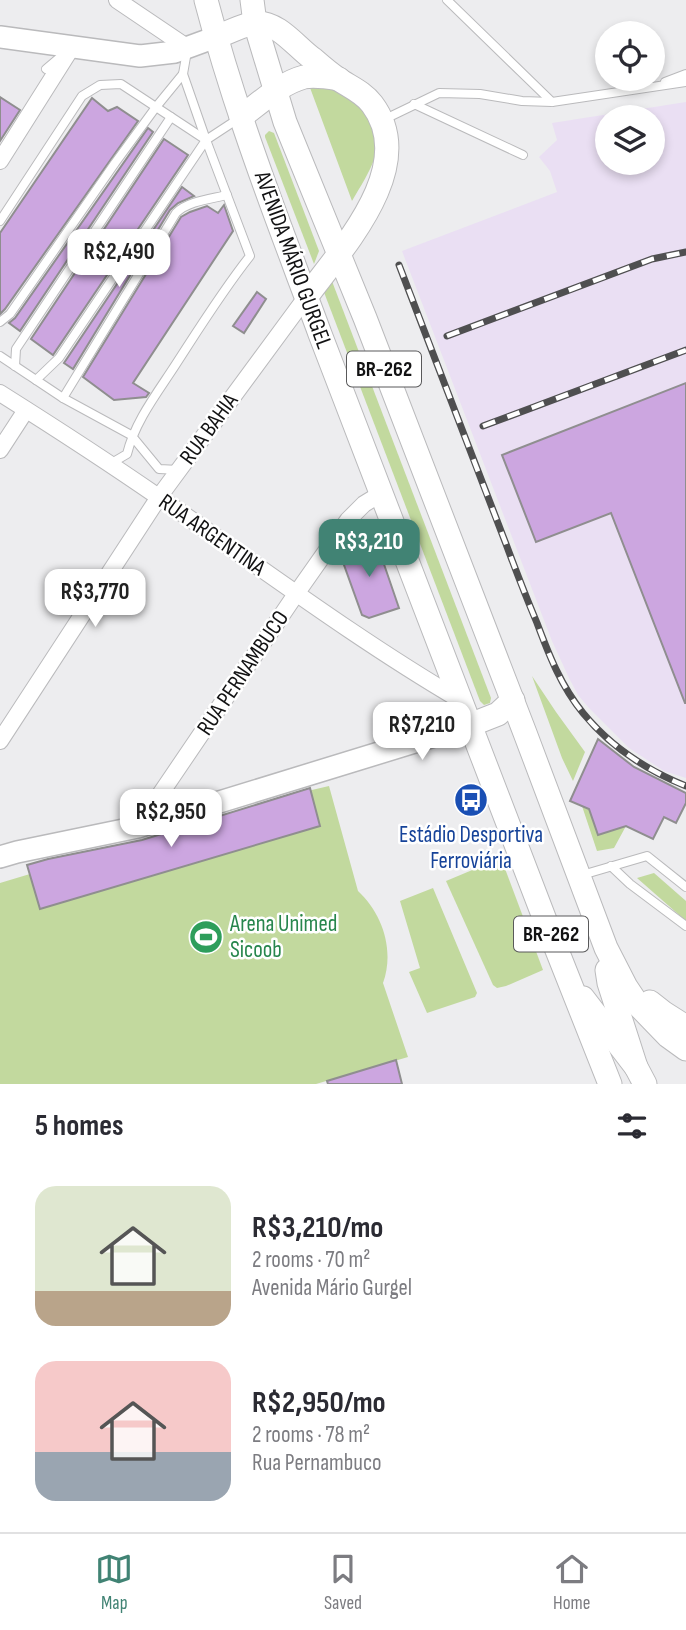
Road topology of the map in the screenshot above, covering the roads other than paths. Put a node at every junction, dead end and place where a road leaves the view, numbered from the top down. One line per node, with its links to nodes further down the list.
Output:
1 (117, 0): 8 (street)
2 (206, 0): 6 (main road, AVENIDA MÁRIO GURGEL / BR-262)
3 (447, 0): 18 (lane)
4 (254, 11): 6 (main road); 12 (main road); 17 (main road, AVENIDA MÁRIO GURGEL / BR-262)
5 (0, 37): 7 (street)
6 (216, 37): 8 (street); 22 (main road, AVENIDA MÁRIO GURGEL / BR-262)
7 (72, 47): 8 (street); 9 (lane); 26 (street)
8 (188, 48): 10 (lane)
9 (46, 69)
10 (183, 74): 20 (lane); 24 (lane)
11 (686, 74): 13 (lane)
12 (339, 79): 17 (main road); 23 (main road)
13 (665, 82)
14 (686, 82): 15 (lane)
15 (665, 85)
16 (625, 91): 18 (lane)
17 (276, 92): 22 (main road); 29 (main road, AVENIDA MÁRIO GURGEL / BR-262)
18 (552, 102): 19 (lane)
19 (414, 104): 23 (lane); 25 (lane)
20 (156, 107): 21 (lane); 28 (lane); 31 (lane)
21 (172, 117): 24 (lane); 33 (lane)
22 (241, 117): 24 (lane); 30 (main road, AVENIDA MÁRIO GURGEL / BR-262)
23 (383, 120): 29 (main road)
24 (206, 140): 27 (lane); 34 (lane)
25 (523, 155)
26 (0, 161)
27 (227, 195): 36 (lane); 38 (lane)
28 (0, 221)
29 (338, 253): 30 (main road); 46 (main road, AVENIDA MÁRIO GURGEL / BR-262)
30 (307, 296): 41 (street, RUA BAHIA); 42 (main road, AVENIDA MÁRIO GURGEL / BR-262)
31 (0, 322)
32 (0, 356): 33 (lane)
33 (15, 366): 34 (lane)
34 (36, 380): 36 (lane)
35 (0, 393): 37 (street, RUA ARGENTINA)
36 (63, 398): 38 (lane)
37 (26, 410): 39 (street); 40 (street, RUA ARGENTINA)
38 (131, 435): 40 (lane); 41 (lane)
39 (0, 450)
40 (109, 464): 43 (street, RUA ARGENTINA)
41 (180, 470): 43 (street, RUA BAHIA)
42 (382, 493): 44 (street, RUA PERNAMBUCO); 45 (main road, AVENIDA MÁRIO GURGEL / BR-262)
43 (159, 498): 44 (street, RUA ARGENTINA); 48 (street, RUA BAHIA)
44 (296, 594): 45 (street, RUA ARGENTINA); 49 (street, RUA PERNAMBUCO)
45 (460, 700): 47 (main road, AVENIDA MÁRIO GURGEL / BR-262)
46 (513, 700): 47 (main road); 52 (main road, AVENIDA MÁRIO GURGEL / BR-262)
47 (470, 725): 49 (street); 57 (main road, AVENIDA MÁRIO GURGEL / BR-262)
48 (0, 741)
49 (138, 827): 50 (street)
50 (6, 850)
51 (611, 866): 52 (lane); 53 (lane); 55 (lane)
52 (579, 876): 54 (main road, AVENIDA MÁRIO GURGEL / BR-262)
53 (686, 887)
54 (598, 926): 56 (main road, AVENIDA MÁRIO GURGEL / BR-262); 60 (main road)
55 (686, 926)
56 (606, 948): 58 (main road, BR-262); 59 (main road)
57 (567, 976): 60 (main road); 61 (main road, AVENIDA MÁRIO GURGEL / BR-262)
58 (686, 1027)
59 (686, 1049)
60 (641, 1076)
61 (609, 1078)

